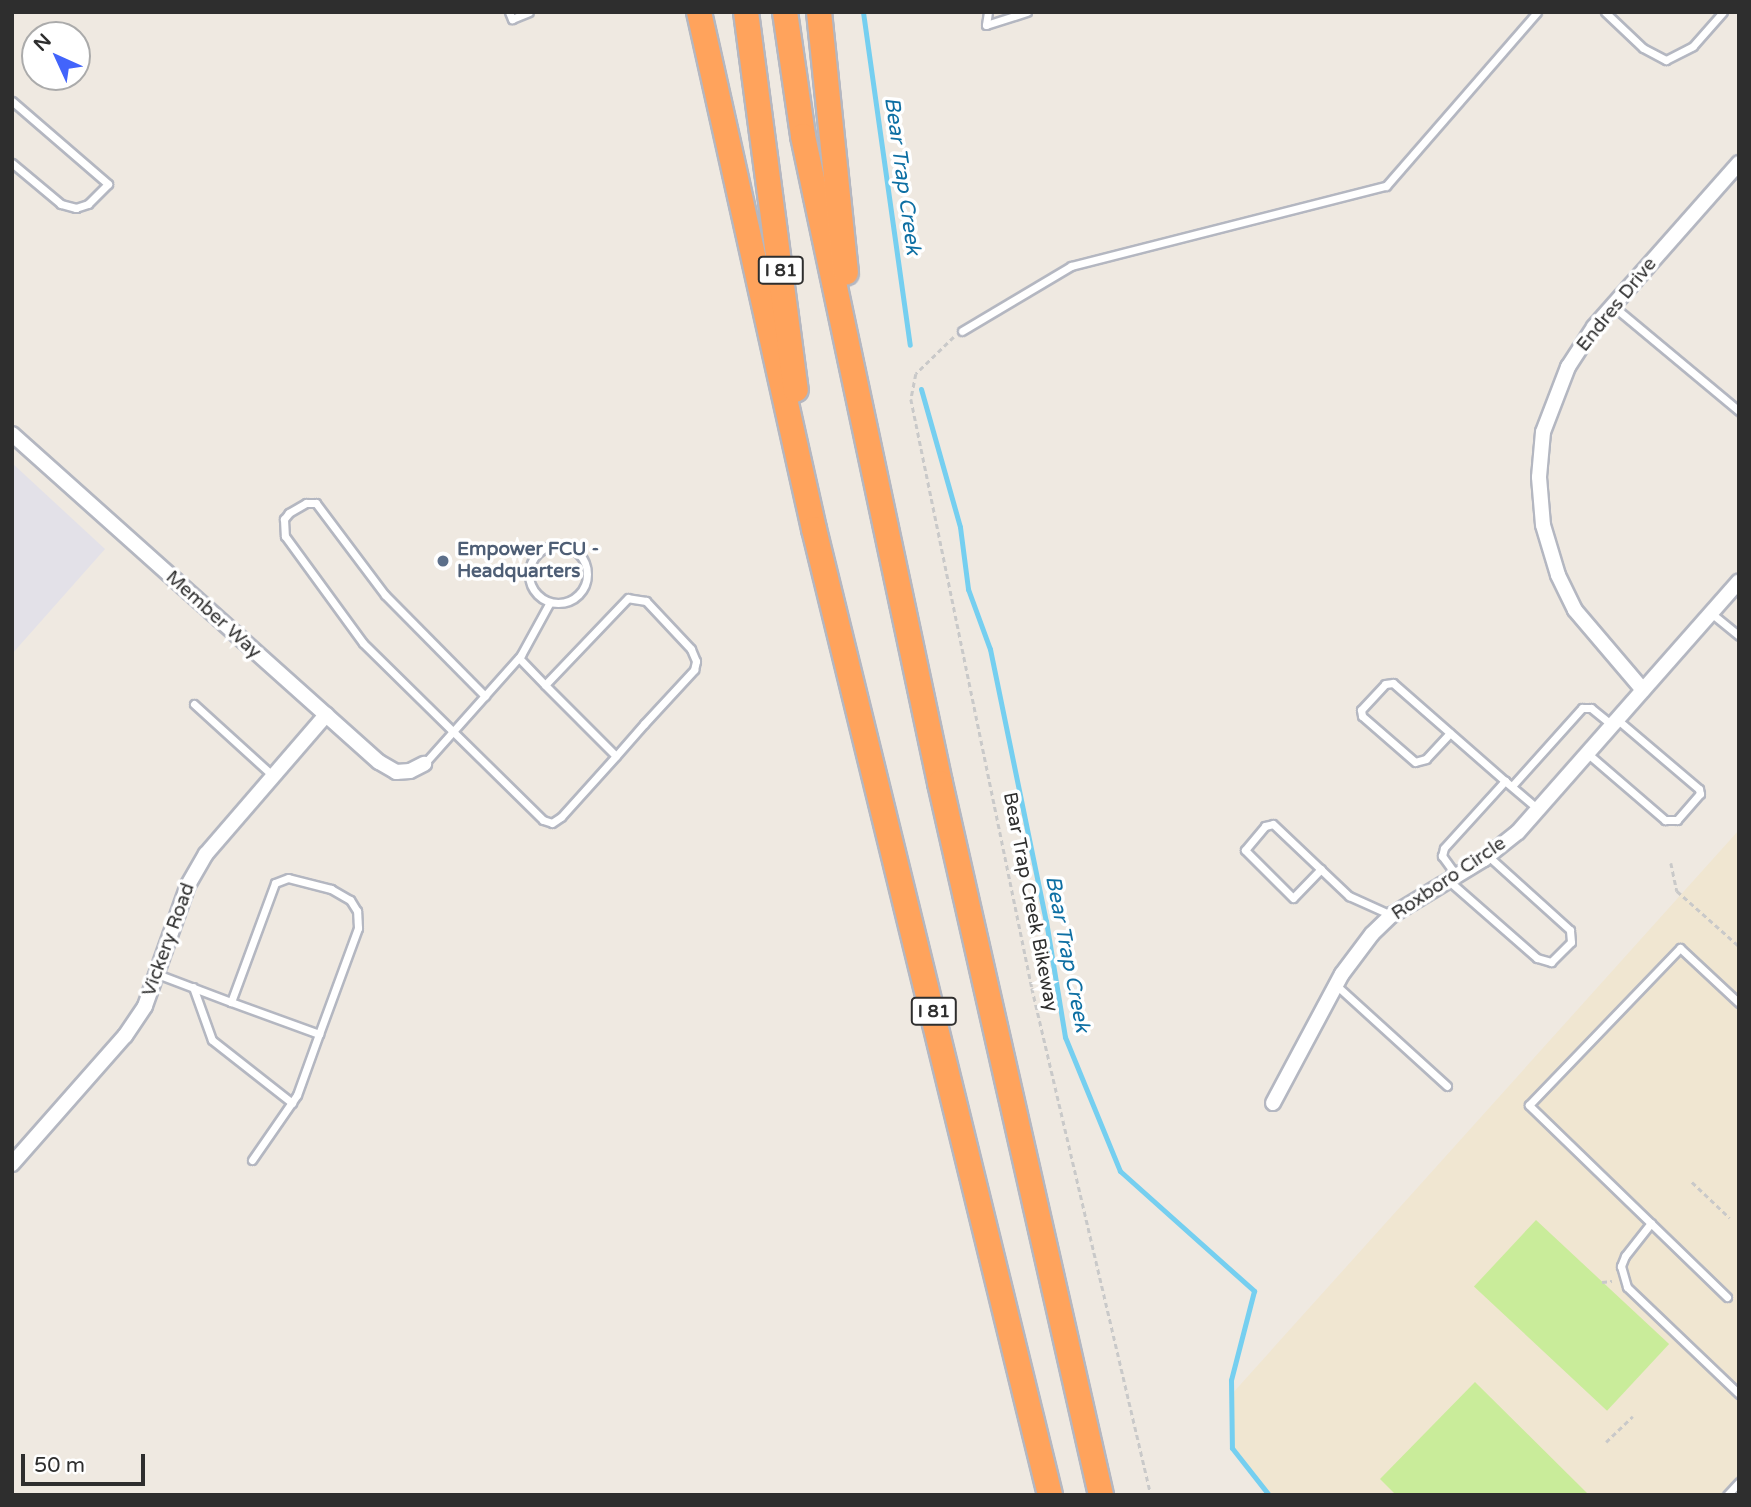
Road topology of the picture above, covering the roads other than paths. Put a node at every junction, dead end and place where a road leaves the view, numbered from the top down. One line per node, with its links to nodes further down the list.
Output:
1 (509, 12): 2 (lane)
2 (529, 12)
3 (699, 12): 20 (highway)
4 (746, 12): 20 (highway, I 81)
5 (785, 12): 17 (highway, I 81)
6 (819, 12): 17 (highway)
7 (988, 12): 8 (lane)
8 (1027, 12)
9 (1537, 12): 16 (lane)
10 (1605, 12): 11 (lane)
11 (1723, 12)
12 (12, 101): 13 (lane)
13 (12, 163)
14 (1739, 163): 15 (street, Endres Drive)
15 (1613, 306): 18 (lane); 27 (street, Endres Drive)
16 (962, 331)
17 (860, 406): 60 (highway, I 81)
18 (1739, 411)
19 (12, 433): 30 (street, Member Way)
20 (814, 529): 59 (highway, I 81)
21 (1739, 581): 23 (street, Roxboro Circle)
22 (550, 602): 22 (lane); 25 (lane)
23 (1711, 613): 24 (lane); 27 (street, Roxboro Circle)
24 (1739, 636)
25 (519, 658): 26 (lane); 28 (lane)
26 (545, 685): 35 (lane); 35 (lane)
27 (1643, 690): 31 (street, Roxboro Circle)
28 (485, 696): 32 (lane); 32 (lane)
29 (194, 704): 37 (lane)
30 (326, 715): 36 (street, Member Way); 37 (street, Vickery Road)
31 (1615, 722): 34 (street, Roxboro Circle); 34 (lane); 38 (lane)
32 (453, 731): 35 (lane); 36 (lane)
33 (1450, 733): 33 (lane); 38 (lane)
34 (1587, 753): 39 (street, Roxboro Circle)
35 (616, 756)
36 (424, 764)
37 (272, 775): 44 (street, Vickery Road)
38 (1508, 784): 39 (lane); 42 (lane)
39 (1538, 809): 40 (street, Roxboro Circle)
40 (1488, 856): 42 (street, Roxboro Circle); 42 (lane)
41 (1321, 869): 41 (lane); 43 (lane)
42 (1452, 878): 43 (street, Roxboro Circle)
43 (1392, 915): 45 (street, Roxboro Circle)
44 (156, 973): 46 (lane); 54 (street, Vickery Road)
45 (1336, 984): 50 (lane); 52 (street, Roxboro Circle)
46 (193, 987): 47 (lane); 51 (lane)
47 (231, 1002): 49 (lane); 49 (lane)
48 (1739, 1003): 55 (lane)
49 (318, 1034): 51 (lane)
50 (1447, 1086)
51 (292, 1103): 53 (lane)
52 (1273, 1103)
53 (252, 1160)
54 (12, 1164)
55 (1651, 1223): 56 (lane); 57 (lane)
56 (1727, 1297)
57 (1739, 1394)
58 (1739, 1482): 61 (lane)
59 (1050, 1495)
60 (1101, 1495)
61 (1727, 1495)

